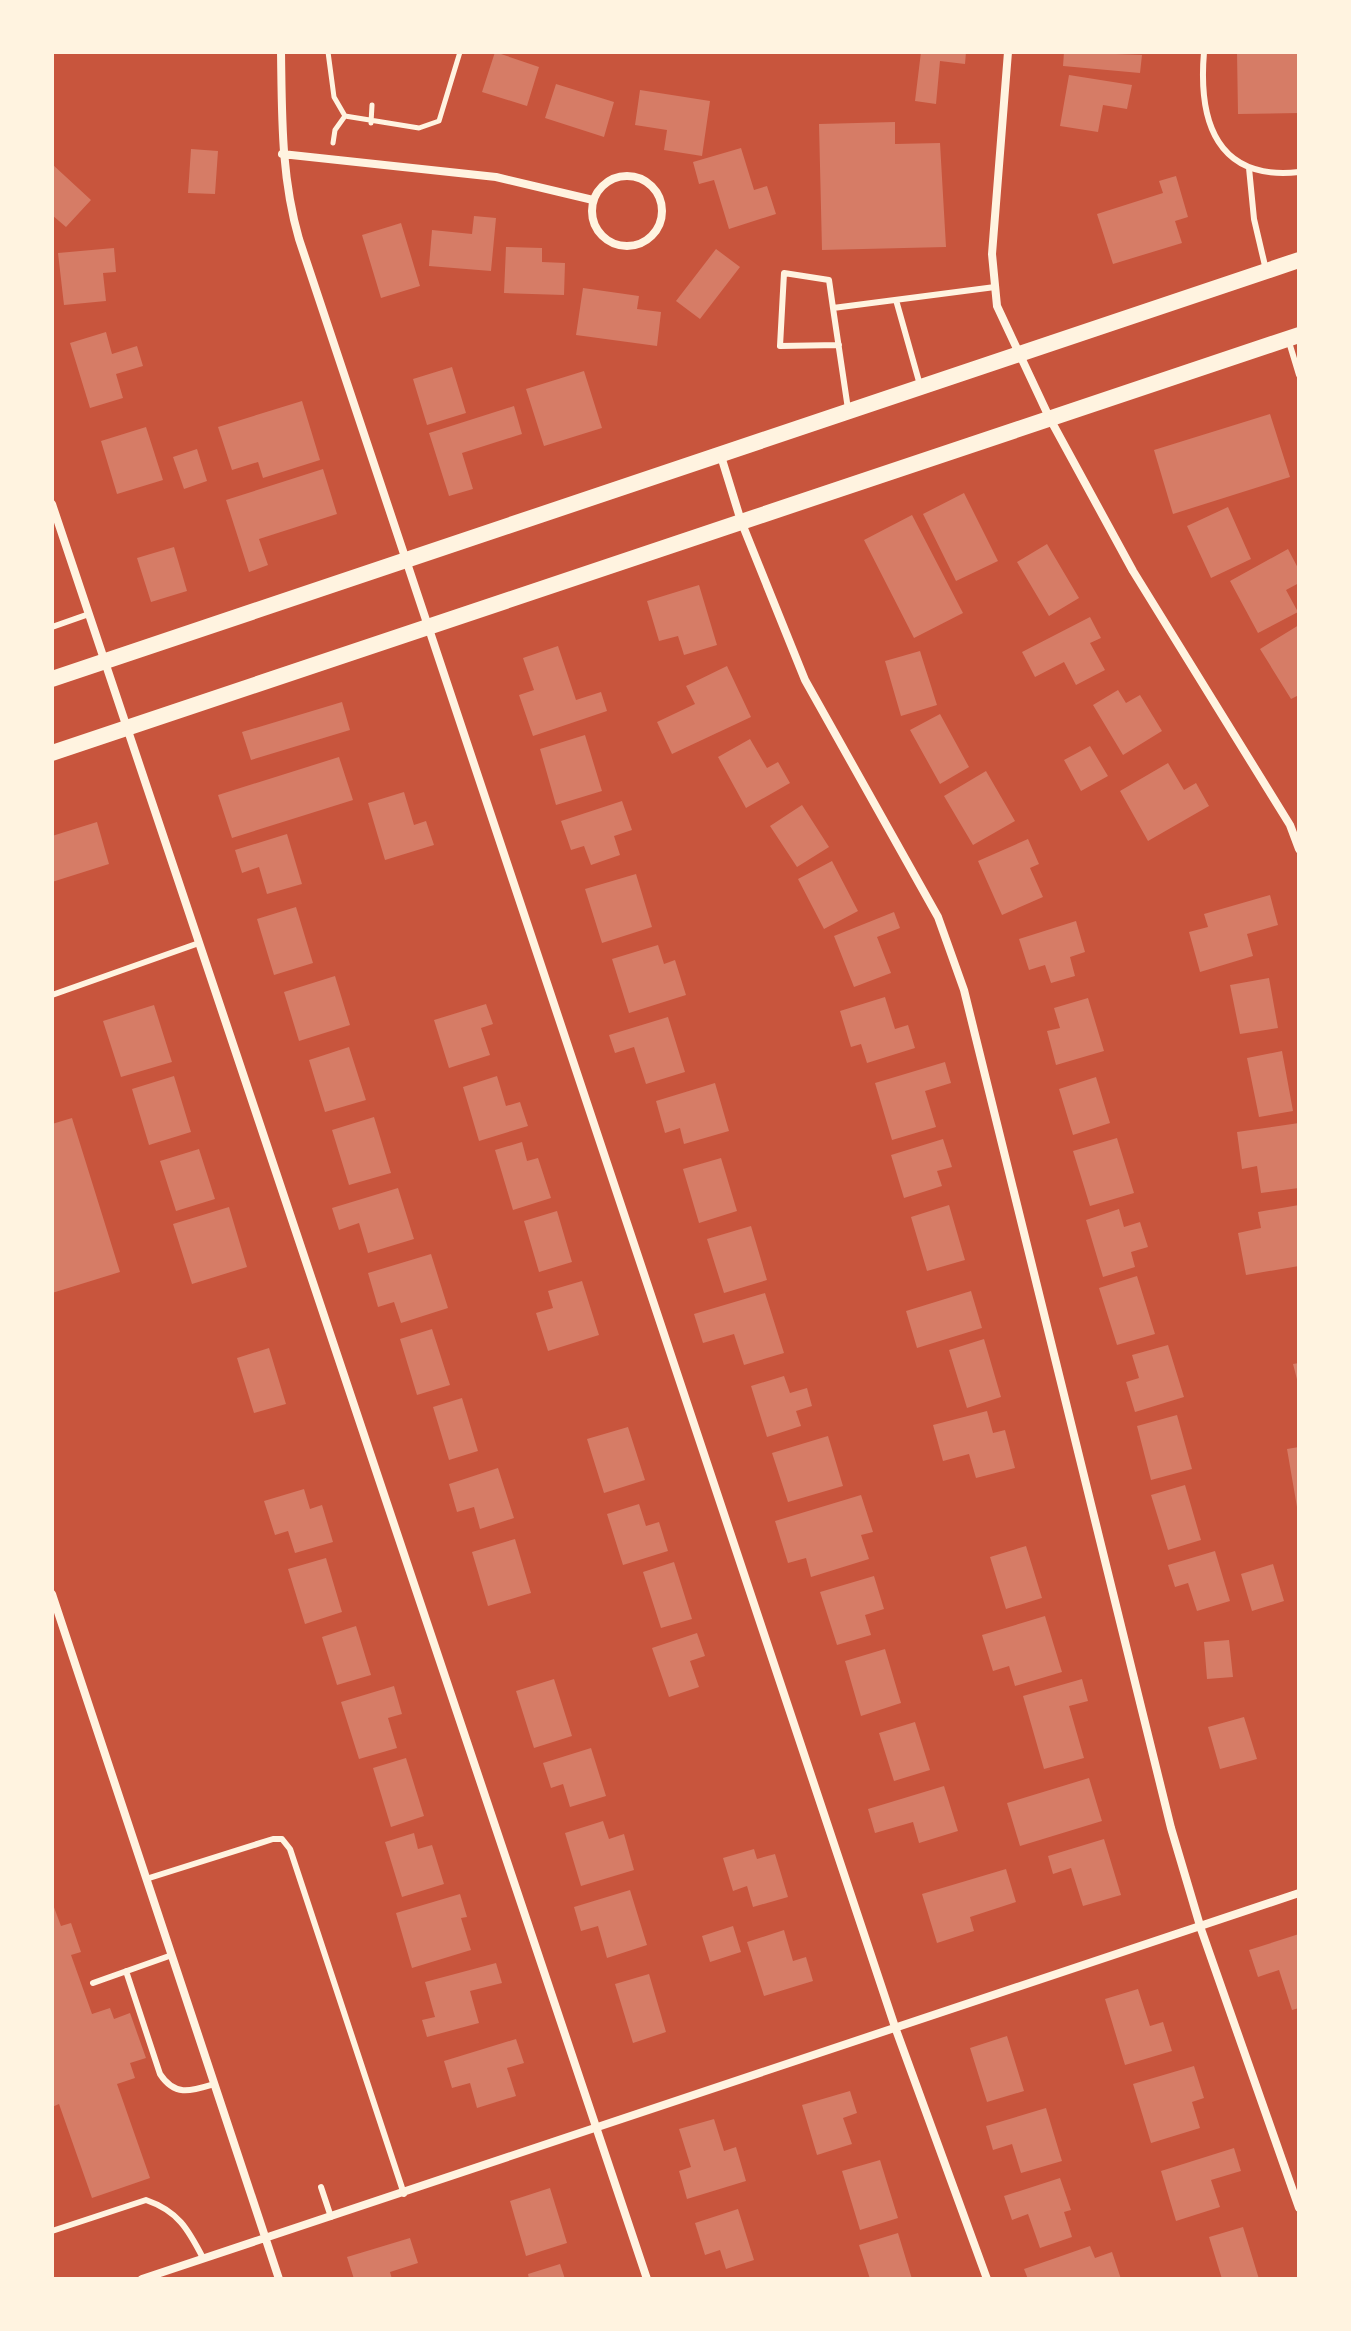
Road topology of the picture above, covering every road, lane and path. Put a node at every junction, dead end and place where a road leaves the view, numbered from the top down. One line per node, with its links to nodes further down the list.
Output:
1 (281, 52): 9 (street)
2 (328, 52): 7 (path)
3 (460, 52): 8 (path)
4 (1008, 52): 16 (street)
5 (1204, 52): 11 (lane)
6 (372, 105): 8 (path)
7 (345, 116): 8 (path); 10 (path)
8 (371, 123)
9 (282, 154): 10 (street); 29 (street)
10 (331, 158): 13 (street)
11 (1249, 168): 12 (lane); 15 (lane)
12 (1299, 172)
13 (593, 200): 13 (street)
14 (1299, 260): 15 (main road)
15 (1267, 271): 21 (main road)
16 (995, 287): 17 (lane); 21 (street)
17 (896, 300): 18 (lane); 23 (lane)
18 (833, 308): 20 (lane); 20 (lane)
19 (1293, 336): 22 (lane); 25 (main road)
20 (839, 345): 24 (lane)
21 (1019, 352): 23 (main road); 25 (street)
22 (1299, 375)
23 (920, 385): 24 (main road)
24 (848, 409): 26 (main road)
25 (1049, 417): 28 (main road); 37 (street)
26 (720, 452): 28 (street); 29 (main road)
27 (52, 504): 30 (street)
28 (741, 521): 32 (main road); 43 (street)
29 (403, 558): 32 (street); 33 (main road)
30 (89, 614): 31 (lane); 33 (street)
31 (52, 627)
32 (426, 627): 35 (main road); 47 (street)
33 (105, 661): 34 (main road); 35 (street)
34 (52, 679)
35 (127, 727): 36 (main road); 38 (street)
36 (52, 753)
37 (1299, 849)
38 (199, 943): 39 (lane); 49 (street)
39 (52, 995)
40 (52, 1594): 41 (street)
41 (146, 1879): 44 (street); 51 (lane)
42 (1299, 1893): 43 (street)
43 (1201, 1929): 47 (street); 52 (street)
44 (172, 1955): 45 (lane); 48 (street)
45 (126, 1971): 46 (lane); 48 (lane)
46 (93, 1983)
47 (895, 2027): 49 (street); 60 (street)
48 (214, 2084): 55 (street)
49 (596, 2129): 51 (street); 59 (street)
50 (321, 2187): 53 (lane)
51 (404, 2194): 53 (street)
52 (1299, 2208)
53 (331, 2217): 55 (street)
54 (52, 2231): 56 (lane)
55 (265, 2237): 56 (street); 58 (street)
56 (203, 2258): 57 (street)
57 (142, 2279)
58 (279, 2279)
59 (647, 2279)
60 (987, 2279)

